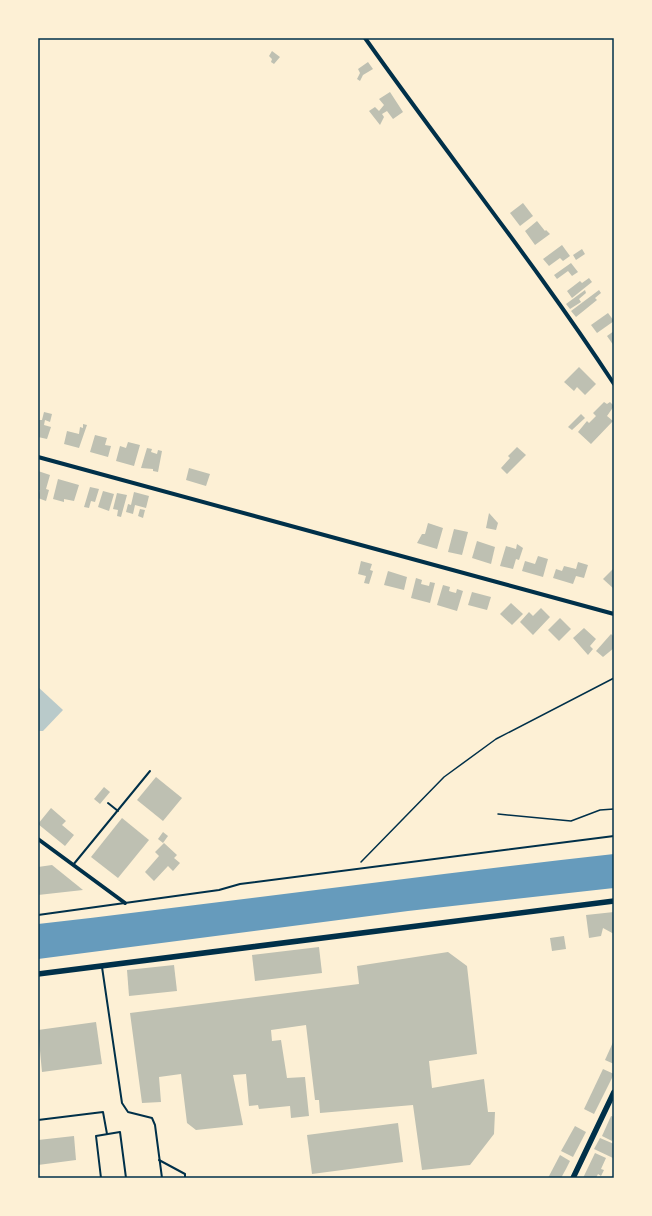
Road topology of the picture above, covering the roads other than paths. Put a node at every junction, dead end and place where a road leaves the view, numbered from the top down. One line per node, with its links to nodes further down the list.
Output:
1 (365, 38): 2 (street)
2 (614, 384)
3 (38, 457): 4 (street)
4 (614, 614)
5 (150, 771): 7 (lane)
6 (108, 803): 7 (lane)
7 (118, 811): 10 (lane)
8 (614, 836): 12 (lane)
9 (38, 839): 10 (street)
10 (73, 864): 12 (street)
11 (614, 901): 14 (street)
12 (125, 903): 13 (lane)
13 (38, 915)
14 (102, 967): 15 (street); 19 (lane)
15 (38, 974)
16 (614, 1092): 24 (street)
17 (38, 1120): 18 (lane)
18 (107, 1134): 20 (lane); 21 (lane)
19 (159, 1160): 22 (lane); 23 (lane)
20 (101, 1178)
21 (126, 1178)
22 (162, 1178)
23 (185, 1178)
24 (573, 1178)

